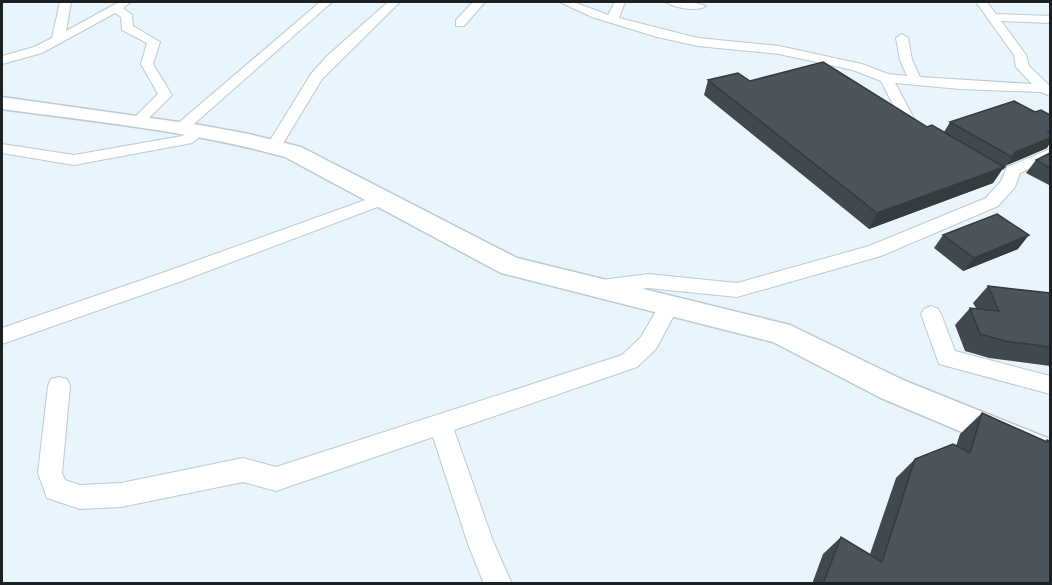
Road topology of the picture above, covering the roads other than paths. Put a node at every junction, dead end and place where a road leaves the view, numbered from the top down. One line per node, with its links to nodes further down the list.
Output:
1 (65, 2): 17 (street)
2 (128, 2): 10 (street)
3 (326, 2): 24 (street)
4 (394, 2): 26 (street)
5 (479, 2): 15 (street)
6 (566, 2): 13 (street)
7 (620, 2): 13 (street)
8 (672, 2): 11 (street)
9 (982, 2): 12 (street)
10 (114, 5): 17 (street); 23 (street)
11 (700, 6)
12 (993, 17): 14 (street); 21 (street)
13 (612, 20): 19 (street)
14 (1050, 20)
15 (460, 23)
16 (902, 38): 20 (street)
17 (58, 40): 18 (street)
18 (2, 60)
19 (886, 78): 20 (street); 25 (street)
20 (915, 80): 21 (street)
21 (1047, 91)
22 (2, 104): 23 (street)
23 (137, 122): 24 (street)
24 (191, 130): 26 (street); 27 (street)
25 (929, 135)
26 (274, 147): 29 (street)
27 (2, 150)
28 (1050, 154): 30 (street)
29 (382, 199): 30 (street); 33 (street)
30 (602, 287): 31 (street)
31 (670, 304): 36 (street); 37 (street)
32 (931, 314): 34 (street)
33 (2, 336)
34 (1050, 385)
35 (59, 386): 36 (street)
36 (440, 423): 38 (street)
37 (1050, 454)
38 (498, 584)

